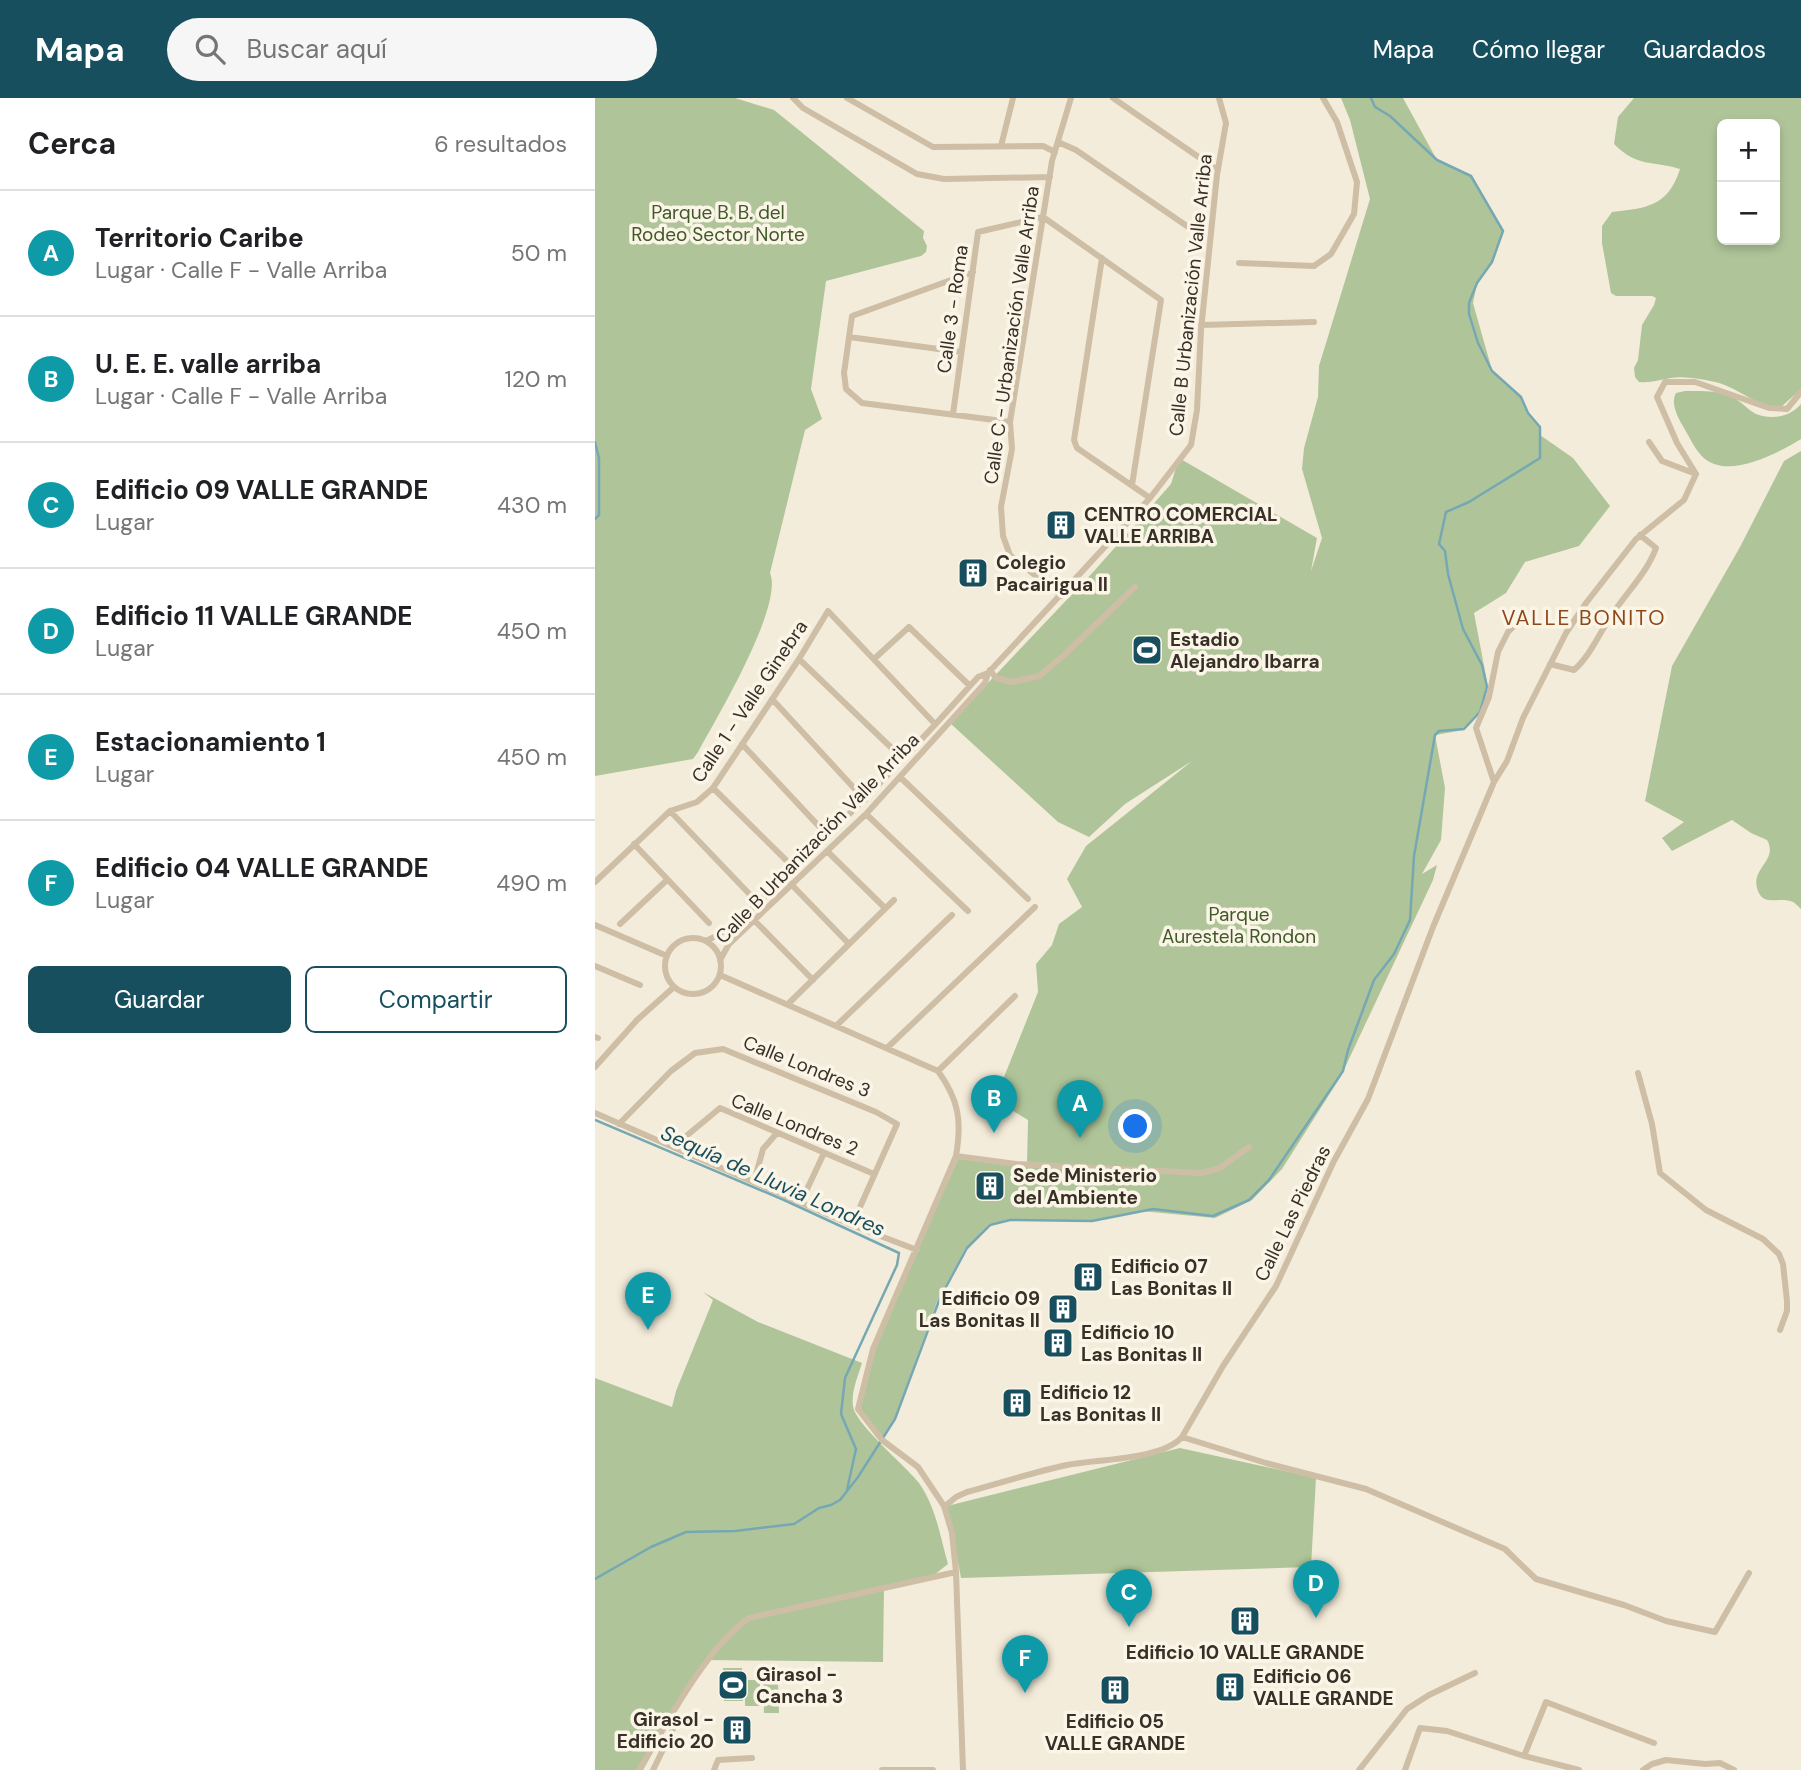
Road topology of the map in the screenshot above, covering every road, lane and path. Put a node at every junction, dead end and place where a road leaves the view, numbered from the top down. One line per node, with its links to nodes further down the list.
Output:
1 (793, 98): 12 (street)
2 (847, 98): 9 (street)
3 (1013, 98): 9 (street)
4 (1071, 98): 8 (street, Calle C - Urbanización Valle Arriba)
5 (1112, 98): 11 (street)
6 (1220, 98): 19 (street, Calle B Urbanización Valle Arriba)
7 (1323, 98): 16 (street)
8 (1058, 142): 10 (street, Calle C - Urbanización Valle Arriba); 14 (street)
9 (1001, 146): 10 (street)
10 (1055, 152): 12 (street, Calle C - Urbanización Valle Arriba)
11 (1213, 167)
12 (1050, 177): 13 (street, Calle C - Urbanización Valle Arriba)
13 (1043, 217): 15 (street); 17 (street, Calle 3 - Roma); 24 (street, Calle C - Urbanización Valle Arriba)
14 (1197, 233)
15 (1102, 258): 27 (street); 27 (street)
16 (1239, 262)
17 (973, 272): 20 (street); 21 (street, Calle 3 - Roma)
18 (1314, 322): 19 (street)
19 (1201, 325): 28 (street, Calle B Urbanización Valle Arriba)
20 (849, 337): 21 (street); 23 (street)
21 (961, 352): 23 (street, Calle 3 - Roma)
22 (1801, 393): 26 (street)
23 (953, 414): 24 (street)
24 (1010, 422): 31 (street, Calle C - Urbanización Valle Arriba)
25 (1649, 442): 26 (street)
26 (1696, 474): 29 (street, Calle Las Piedras)
27 (1132, 485): 28 (street)
28 (1150, 498): 31 (street, Calle B Urbanización Valle Arriba)
29 (1640, 535): 35 (street, Calle Las Piedras); 35 (street)
30 (1136, 587): 36 (street)
31 (1061, 596): 36 (street, Calle B Urbanización Valle Arriba)
32 (1522, 618): 43 (street)
33 (799, 659): 34 (street, Calle 1 - Valle Ginebra); 38 (street, Calle 1 - Valle Ginebra); 41 (street)
34 (874, 660): 37 (street); 39 (street)
35 (1550, 664): 43 (street, Calle Las Piedras)
36 (989, 672): 37 (street, Calle B Urbanización Valle Arriba); 42 (street, Calle B Urbanización Valle Arriba)
37 (970, 686): 39 (street, Calle B Urbanización Valle Arriba)
38 (772, 699): 40 (street, Calle 1 - Valle Ginebra); 45 (street)
39 (935, 724): 41 (street, Calle B Urbanización Valle Arriba)
40 (742, 744): 44 (street, Calle 1 - Valle Ginebra); 48 (street)
41 (903, 759): 45 (street, Calle B Urbanización Valle Arriba)
42 (901, 778): 47 (street, Calle B Urbanización Valle Arriba); 55 (street)
43 (1494, 782): 95 (street, Calle Las Piedras)
44 (713, 788): 46 (street, Calle 1 - Valle Ginebra); 51 (street)
45 (865, 800): 48 (street, Calle B Urbanización Valle Arriba)
46 (670, 811): 49 (street, Calle 1 - Valle Ginebra); 57 (street)
47 (866, 814): 50 (street, Calle B Urbanización Valle Arriba); 60 (street)
48 (828, 836): 51 (street, Calle B Urbanización Valle Arriba)
49 (633, 844): 52 (street); 53 (street, Calle 1 - Valle Ginebra)
50 (827, 851): 54 (street, Calle B Urbanización Valle Arriba); 59 (street)
51 (794, 868): 57 (street, Calle B Urbanización Valle Arriba)
52 (667, 880): 63 (street); 64 (street)
53 (595, 882)
54 (792, 884): 62 (street, Calle B Urbanización Valle Arriba); 67 (street)
55 (1028, 899)
56 (894, 900): 59 (street)
57 (758, 903): 66 (street, Calle B Urbanización Valle Arriba)
58 (1035, 907): 78 (street)
59 (885, 908): 67 (street)
60 (968, 911)
61 (952, 915): 77 (street)
62 (754, 920): 69 (street, Calle B Urbanización Valle Arriba); 72 (street)
63 (709, 923)
64 (620, 924)
65 (595, 925): 68 (street)
66 (706, 941): 68 (street); 69 (street)
67 (849, 944): 72 (street)
68 (667, 956): 74 (street)
69 (720, 960): 71 (street)
70 (595, 966): 73 (street)
71 (720, 975): 74 (street); 76 (street)
72 (813, 980): 76 (street)
73 (640, 985)
74 (674, 987): 79 (street)
75 (1015, 996): 80 (street)
76 (788, 1004): 77 (street)
77 (837, 1025): 78 (street)
78 (888, 1047): 80 (street)
79 (595, 1067)
80 (938, 1071): 88 (street)
81 (1638, 1073): 94 (street)
82 (595, 1113): 83 (street)
83 (619, 1124): 85 (street); 89 (street, Calle Londres 3)
84 (777, 1133): 85 (street, Calle Londres 2); 87 (street, Calle Londres 2); 90 (street)
85 (673, 1147): 90 (street)
86 (1249, 1147): 88 (street)
87 (824, 1153): 89 (street, Calle Londres 2); 91 (street)
88 (956, 1156): 93 (street)
89 (874, 1174): 92 (street, Calle Londres 3)
90 (754, 1182): 91 (street)
91 (801, 1202): 92 (street)
92 (852, 1225): 93 (street)
93 (916, 1250): 96 (street)
94 (1780, 1330)
95 (1182, 1437): 96 (street); 98 (street)
96 (944, 1507): 97 (street)
97 (956, 1572): 104 (street); 109 (street)
98 (1749, 1573)
99 (1475, 1673): 110 (street)
100 (701, 1718): 105 (street)
101 (1654, 1743): 102 (street)
102 (1524, 1756): 111 (street); 112 (street)
103 (752, 1758): 106 (street)
104 (639, 1770)
105 (653, 1770)
106 (714, 1770)
107 (882, 1770): 108 (street)
108 (933, 1770)
109 (963, 1770)
110 (1359, 1770)
111 (1405, 1770)
112 (1579, 1770)
113 (1643, 1770): 114 (street)
114 (1734, 1770)

